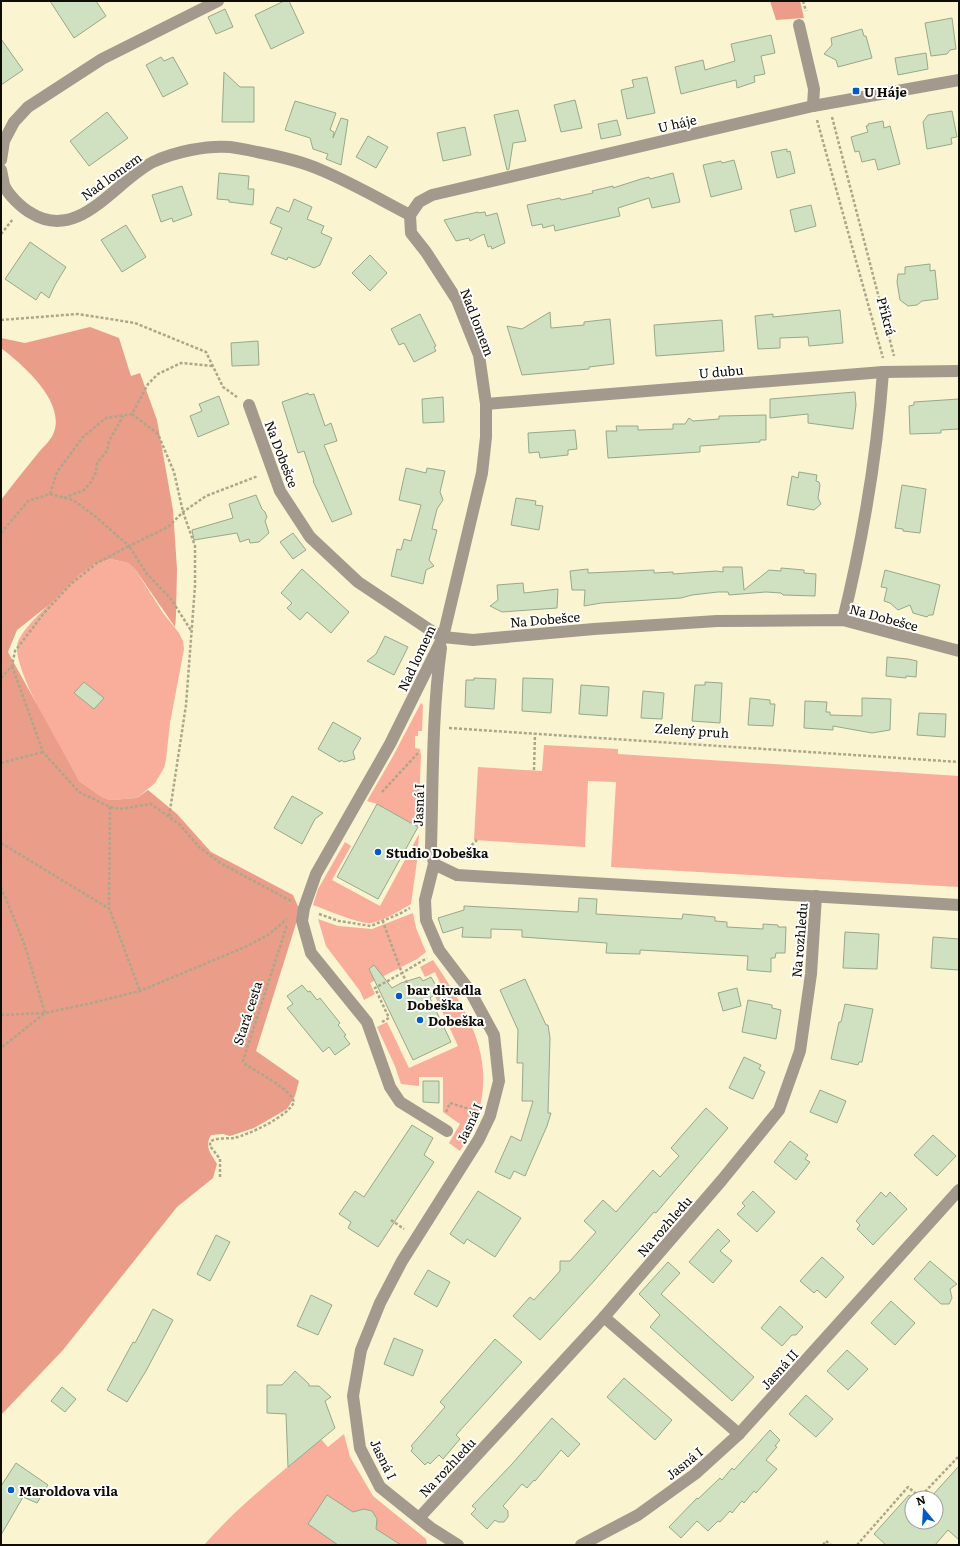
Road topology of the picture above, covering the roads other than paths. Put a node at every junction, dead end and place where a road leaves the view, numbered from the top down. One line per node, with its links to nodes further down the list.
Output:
1 (218, 1): 5 (street)
2 (799, 25): 4 (street)
3 (959, 80): 4 (street, U háje)
4 (813, 106): 7 (street, U háje)
5 (1, 160)
6 (1, 170): 7 (street, Nad lomem)
7 (410, 215): 10 (street, Nad lomem)
8 (959, 371): 9 (street, U dubu)
9 (883, 372): 10 (street, U dubu); 12 (street)
10 (486, 404): 13 (street, Nad lomem)
11 (250, 406): 13 (street, Na Dobešce)
12 (843, 620): 13 (street, Na Dobešce); 14 (street, Na Dobešce)
13 (443, 637): 15 (street, Jasná I); 17 (street, Nad lomem)
14 (959, 651)
15 (434, 864): 16 (street); 23 (street, Jasná I)
16 (816, 896): 18 (street); 21 (street, Na rozhledu)
17 (299, 905): 19 (street, Jasná I)
18 (959, 905)
19 (443, 1128)
20 (959, 1190): 22 (street, Jasná II)
21 (604, 1317): 22 (street); 23 (street, Na rozhledu)
22 (739, 1434): 25 (street, Jasná I)
23 (419, 1518): 24 (street, Jasná I)
24 (458, 1545)
25 (581, 1545)

